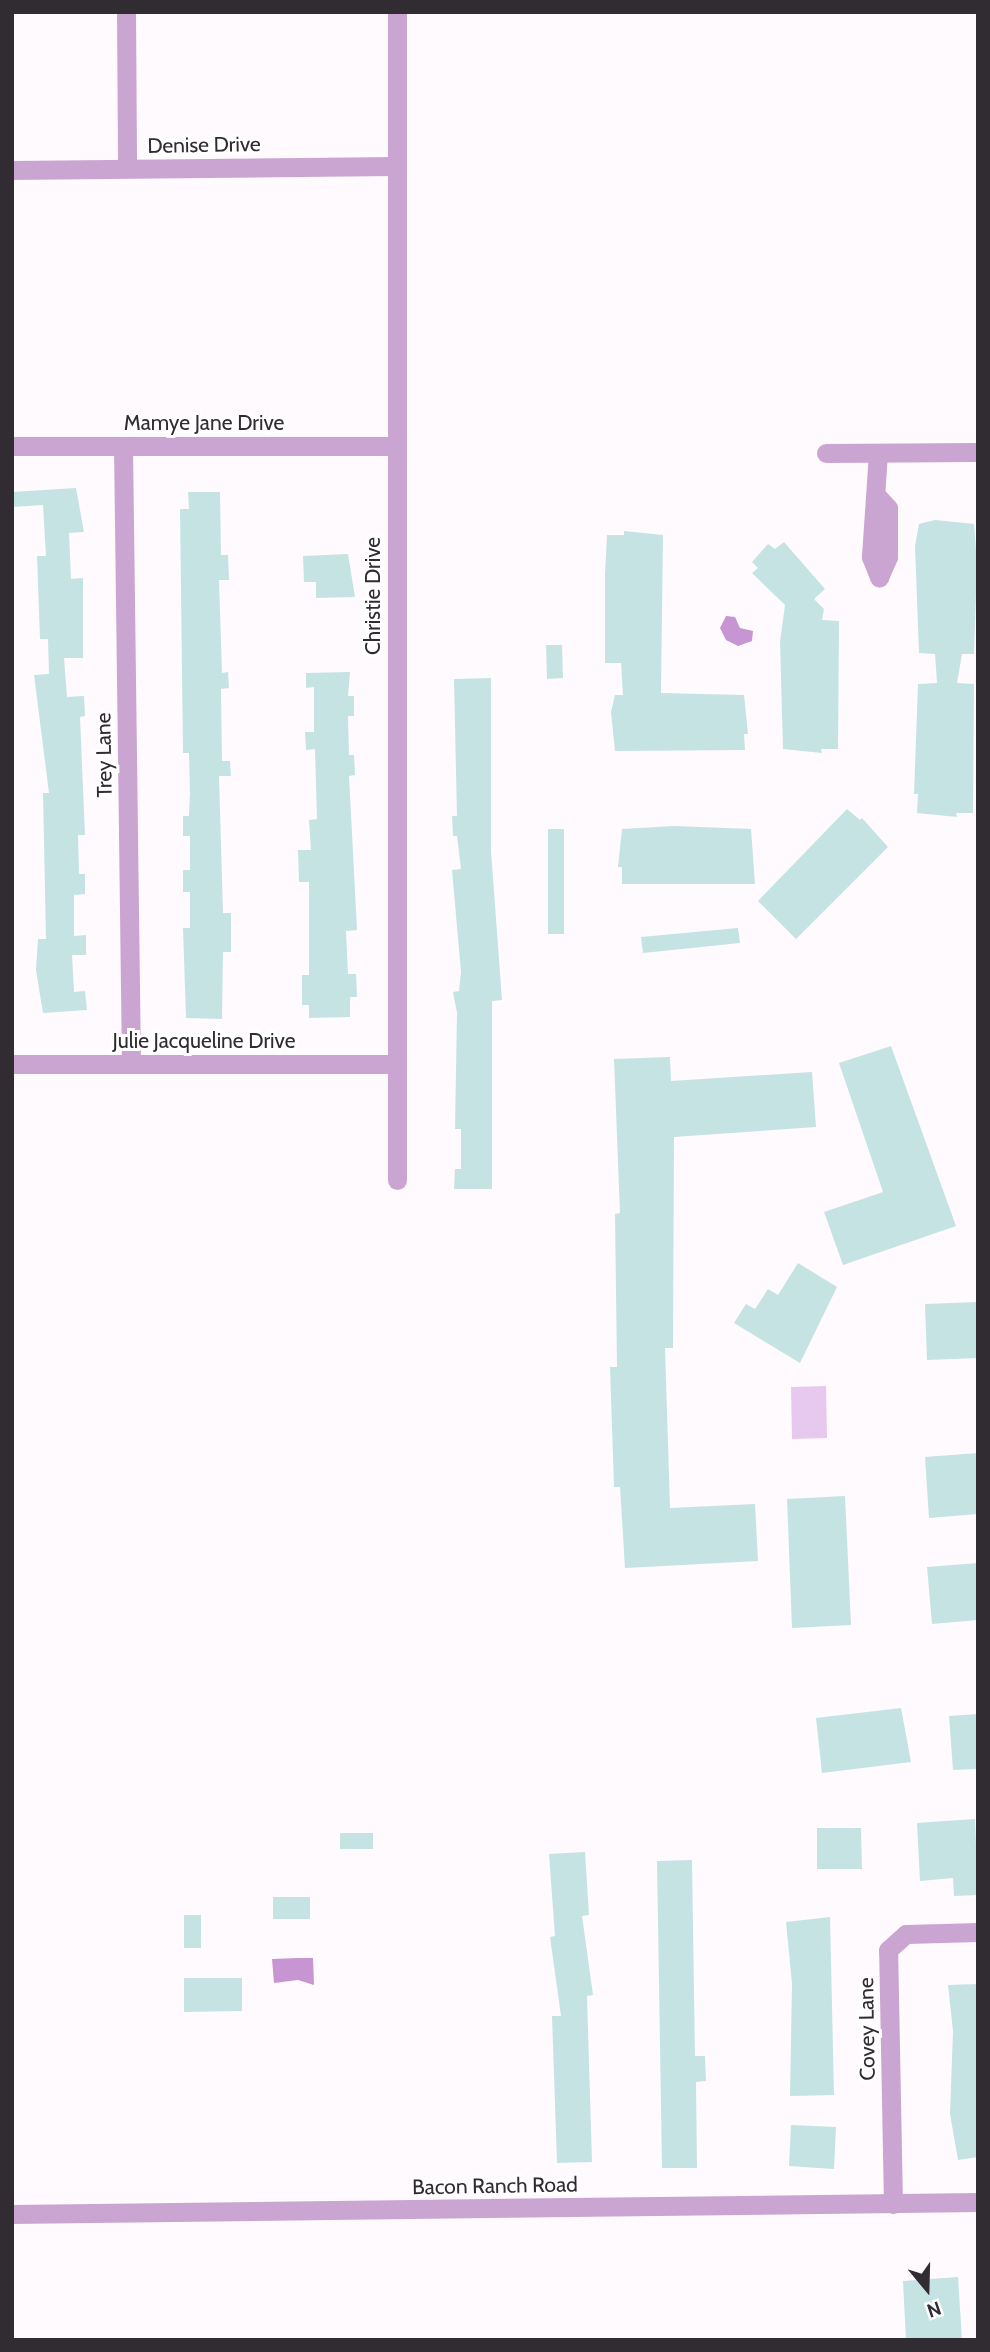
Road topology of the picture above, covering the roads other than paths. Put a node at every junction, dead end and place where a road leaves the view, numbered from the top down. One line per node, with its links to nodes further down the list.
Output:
1 (126, 12): 4 (street)
2 (397, 12): 3 (street, Christie Drive)
3 (396, 166): 4 (street, Denise Drive); 8 (street, Christie Drive)
4 (127, 169): 5 (street, Denise Drive)
5 (12, 170)
6 (12, 446): 7 (street, Mamye Jane Drive)
7 (122, 446): 8 (street, Mamye Jane Drive); 13 (street, Trey Lane)
8 (395, 446): 14 (street, Christie Drive)
9 (978, 452): 11 (street)
10 (826, 453): 11 (street)
11 (878, 453): 12 (street)
12 (878, 498)
13 (131, 1064): 14 (street, Julie Jacqueline Drive); 15 (street, Julie Jacqueline Drive)
14 (397, 1064): 16 (street, Christie Drive)
15 (12, 1065)
16 (397, 1180)
17 (978, 1933): 19 (street, Covey Lane)
18 (978, 2202): 19 (street, Bacon Ranch Road)
19 (893, 2204): 20 (street, Bacon Ranch Road)
20 (12, 2214)

